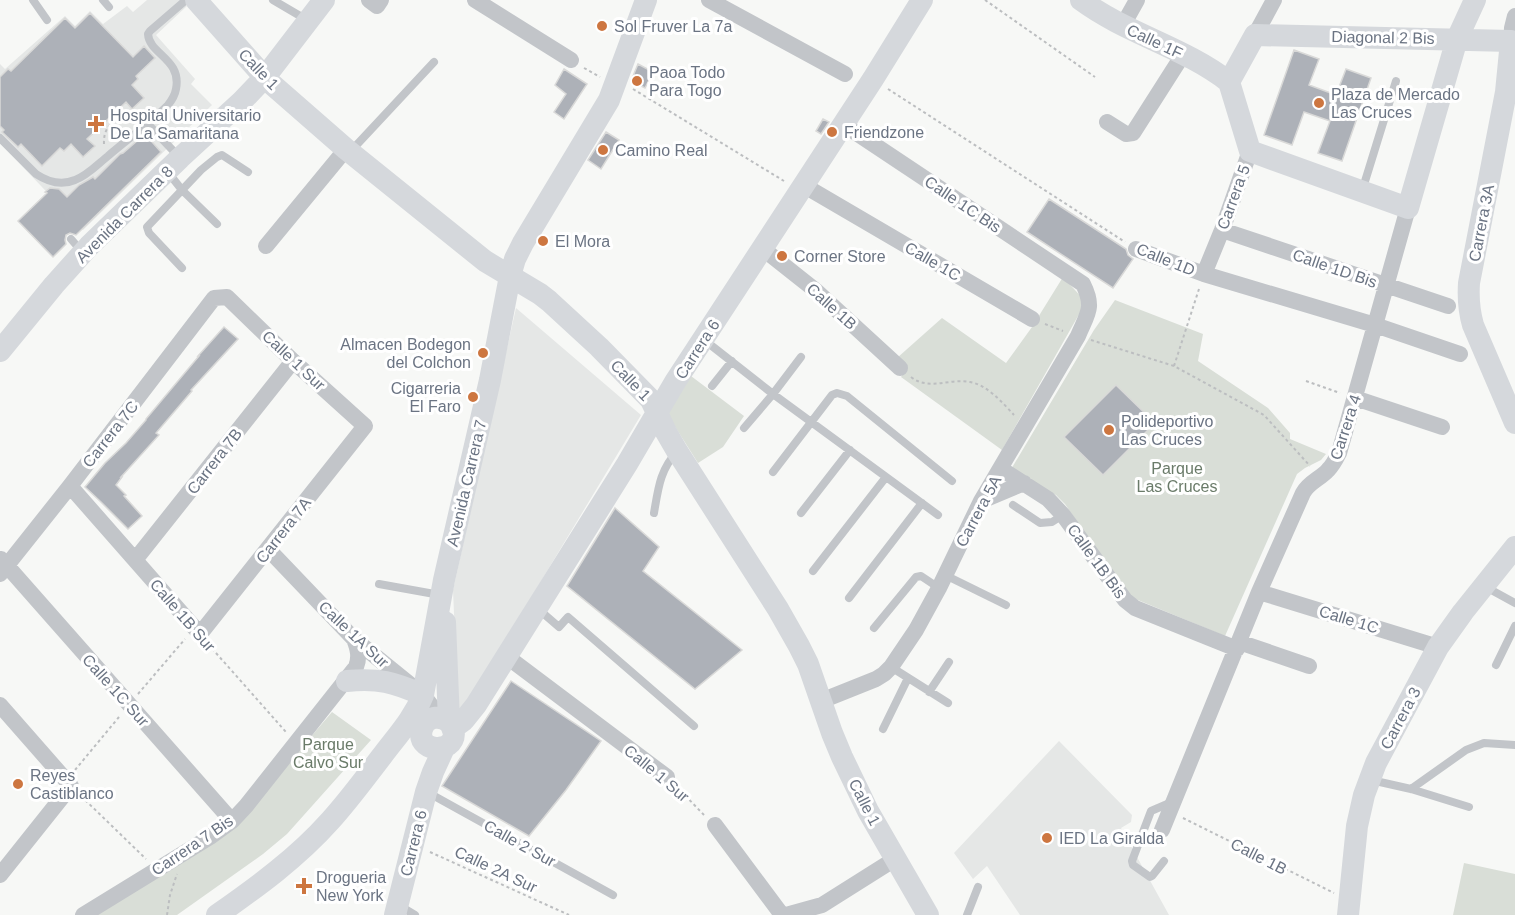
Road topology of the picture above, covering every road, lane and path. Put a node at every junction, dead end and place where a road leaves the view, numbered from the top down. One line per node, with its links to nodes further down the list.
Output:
1 (33, 0): 16 (lane)
2 (186, 0): 35 (lane)
3 (196, 0): 27 (street, Calle 1)
4 (273, 0): 17 (lane)
5 (324, 0): 17 (street, Avenida Carrera 8)
6 (475, 0): 23 (street)
7 (646, 0): 56 (street, Avenida Carrera 7)
8 (709, 0): 26 (street)
9 (922, 0): 30 (street, Carrera 6)
10 (985, 0): 28 (path)
11 (1081, 0): 18 (street, Calle 1F)
12 (1137, 0): 18 (street)
13 (1275, 0): 19 (street)
14 (1475, 0): 20 (street, Carrera 4)
15 (1515, 16): 21 (street, Carrera 3A)
16 (47, 20)
17 (308, 21): 27 (street, Avenida Carrera 8)
18 (1123, 25): 22 (street, Calle 1F)
19 (1255, 35): 20 (street, Diagonal 2 Bis); 32 (street)
20 (1457, 39): 21 (street, Diagonal 2 Bis); 48 (street, Carrera 4)
21 (1513, 41): 25 (street, Carrera 3A)
22 (1184, 53): 32 (street, Calle 1F); 36 (street)
23 (571, 60): 29 (path)
24 (434, 62): 40 (lane)
25 (1512, 72): 78 (street, Carrera 3A)
26 (845, 74)
27 (265, 77): 40 (street, Calle 1); 43 (street, Avenida Carrera 8)
28 (1095, 77)
29 (602, 79)
30 (873, 79): 38 (street, Carrera 6); 53 (path, Calle 1D)
31 (1396, 81): 47 (lane)
32 (1229, 82): 41 (street, Carrera 5)
33 (632, 88): 45 (path)
34 (107, 120): 37 (path)
35 (143, 122): 37 (path); 42 (lane); 43 (lane)
36 (1107, 122)
37 (111, 124): 42 (path)
38 (843, 124): 45 (street, Carrera 6); 57 (street, Calle 1C Bis)
39 (0, 138): 42 (lane)
40 (348, 150): 51 (street); 56 (street, Calle 1)
41 (1250, 151): 47 (street); 50 (street, Carrera 5)
42 (110, 154)
43 (173, 164): 46 (lane); 65 (street, Avenida Carrera 8)
44 (248, 172): 46 (lane)
45 (801, 188): 52 (street, Carrera 6); 61 (street, Calle 1C)
46 (182, 190): 49 (lane); 54 (lane)
47 (1362, 192): 48 (street)
48 (1408, 208): 58 (street, Carrera 4)
49 (217, 224)
50 (1222, 230): 55 (street, Carrera 5); 58 (street, Calle 1D Bis)
51 (266, 246)
52 (762, 248): 64 (street, Carrera 6); 71 (street, Calle 1B)
53 (1136, 249): 55 (street, Calle 1D)
54 (182, 268)
55 (1204, 274): 62 (street, Calle 1D); 70 (path)
56 (510, 276): 76 (street, Calle 1); 107 (street, Avenida Carrera 7)
57 (1083, 284): 63 (street, Carrera 5A)
58 (1387, 286): 60 (street, Calle 1D Bis); 62 (street, Carrera 4)
59 (222, 297): 68 (street, Calle 1 Sur); 91 (street, Carrera 7C)
60 (1448, 306)
61 (1032, 319): 63 (path)
62 (1376, 325): 66 (street, Calle 1D); 75 (street, Carrera 4)
63 (1078, 336): 70 (path); 82 (street, Carrera 5A)
64 (703, 339): 69 (lane); 76 (street, Carrera 6)
65 (2, 343)
66 (1460, 354)
67 (801, 357): 74 (lane)
68 (293, 361): 79 (street, Calle 1 Sur); 101 (street, Carrera 7B)
69 (732, 361): 73 (lane); 74 (lane)
70 (1174, 366): 87 (path)
71 (900, 368): 82 (path)
72 (1306, 381): 75 (path)
73 (712, 386)
74 (773, 394): 77 (lane); 81 (lane)
75 (1354, 398): 80 (street); 87 (street, Carrera 4)
76 (658, 412): 84 (street, Calle 1); 112 (street, Carrera 6)
77 (812, 422): 83 (lane); 86 (lane); 89 (lane)
78 (1515, 423)
79 (365, 426): 100 (street, Carrera 7A)
80 (1442, 427)
81 (744, 428)
82 (1025, 428): 85 (street, Carrera 5A)
83 (850, 450): 88 (lane); 96 (lane)
84 (677, 451): 95 (lane); 128 (street, Calle 1)
85 (1001, 469): 90 (street, Calle 1B Bis); 92 (street, Carrera 5A)
86 (773, 472)
87 (1320, 476): 108 (street, Carrera 4)
88 (886, 477): 93 (lane); 103 (lane)
89 (952, 481)
90 (1024, 483): 92 (street); 98 (street, Calle 1B Bis)
91 (70, 486): 101 (street, Calle 1B Sur); 102 (street, Carrera 7C)
92 (981, 501): 104 (street, Carrera 5A)
93 (922, 503): 97 (lane); 109 (lane)
94 (1013, 505): 98 (lane)
95 (654, 513)
96 (801, 513)
97 (938, 514)
98 (1064, 515): 117 (street, Calle 1B Bis)
99 (1515, 547): 106 (street, Carrera 3)
100 (268, 549): 115 (street, Carrera 7A); 116 (street, Calle 1A Sur)
101 (135, 560): 115 (street, Calle 1B Sur)
102 (2, 566): 144 (street, Calle 1C Sur)
103 (813, 571)
104 (942, 582): 111 (lane); 114 (lane); 123 (street, Carrera 5A)
105 (379, 584): 107 (lane)
106 (1484, 586): 110 (lane); 118 (street, Carrera 3)
107 (442, 588): 127 (street, Avenida Carrera 7); 133 (street)
108 (1259, 592): 117 (street, Carrera 4); 118 (street, Calle 1C)
109 (849, 598)
110 (1515, 603)
111 (1006, 605)
112 (537, 608): 119 (street, Carrera 6); 131 (lane)
113 (1515, 626): 121 (lane)
114 (874, 628)
115 (200, 634): 135 (path, Calle 1B Sur)
116 (354, 639): 125 (street, Carrera 7 Bis); 127 (street, Calle 1A Sur)
117 (1238, 646): 122 (street, Calle 1B Bis); 142 (street, Carrera 4)
118 (1438, 646): 138 (street, Carrera 3)
119 (506, 656): 133 (street, Carrera 6); 137 (street, Calle 1 Sur)
120 (949, 662): 126 (lane)
121 (1496, 665)
122 (1309, 666)
123 (891, 667): 124 (lane); 128 (street, Carrera 5A)
124 (908, 678): 126 (lane); 132 (lane)
125 (346, 681): 127 (street); 135 (street, Carrera 7 Bis)
126 (929, 692): 129 (lane)
127 (423, 695): 133 (street, Calle 1A Sur); 134 (street, Avenida Carrera 7)
128 (820, 701): 149 (street, Calle 1)
129 (948, 703)
130 (3, 716): 140 (street)
131 (694, 726)
132 (883, 729)
133 (440, 733): 134 (street); 139 (street, Carrera 6)
134 (397, 737): 159 (street, Avenida Carrera 7)
135 (296, 743): 144 (street, Carrera 7 Bis)
136 (1515, 745): 141 (lane)
137 (667, 777): 145 (path, Calle 1 Sur)
138 (1369, 779): 141 (lane); 155 (street, Carrera 3)
139 (429, 782): 147 (street, Carrera 6); 154 (lane, Calle 2 Sur)
140 (71, 786): 151 (path); 152 (street)
141 (1411, 789): 143 (lane)
142 (1171, 806): 146 (street, Carrera 4); 150 (lane); 155 (path, Calle 1B)
143 (1469, 807)
144 (232, 821): 148 (street, Carrera 7 Bis)
145 (715, 825): 161 (street)
146 (1162, 830)
147 (413, 844): 156 (street, Carrera 6); 160 (path, Calle 2A Sur)
148 (186, 852): 151 (street, Carrera 7 Bis); 158 (path)
149 (895, 860): 161 (street); 162 (street, Calle 1)
150 (1164, 861)
151 (157, 869): 157 (street, Carrera 7 Bis)
152 (0, 875)
153 (978, 887): 163 (lane)
154 (613, 894)
155 (1349, 908)
156 (402, 912)
157 (83, 915)
158 (167, 915)
159 (217, 915)
160 (568, 915)
161 (784, 915)
162 (928, 915)
163 (967, 915)

